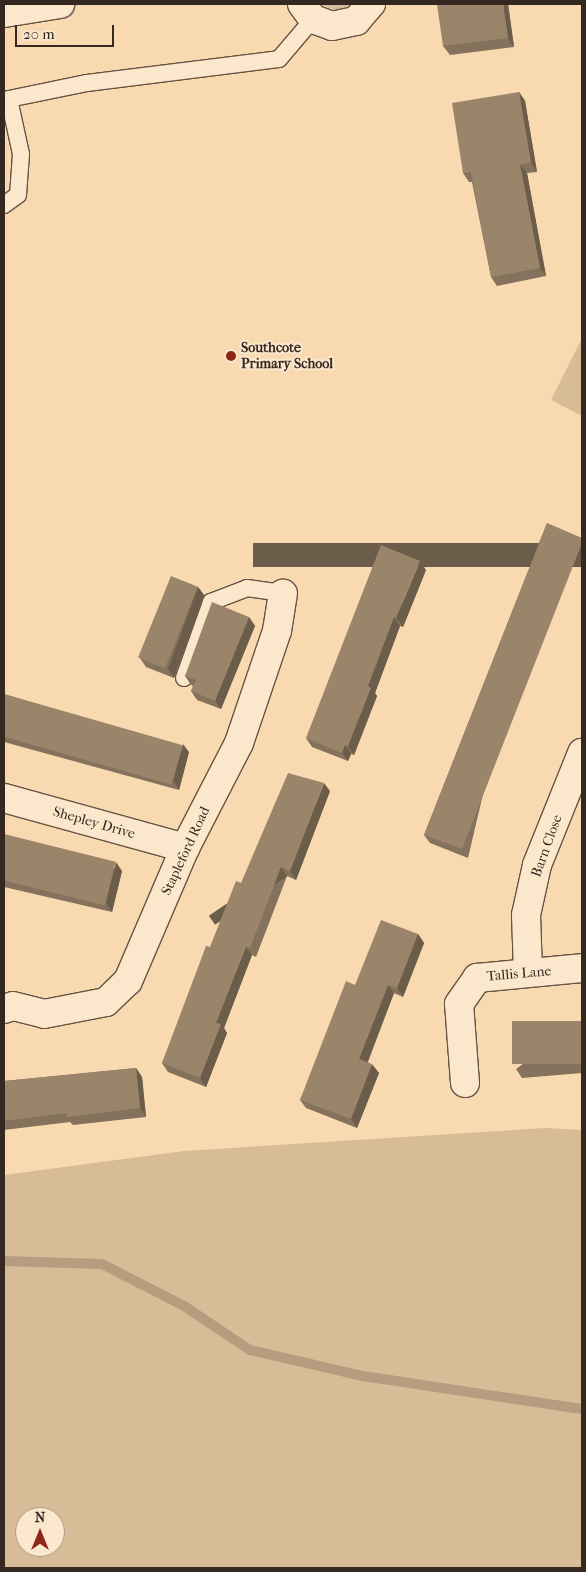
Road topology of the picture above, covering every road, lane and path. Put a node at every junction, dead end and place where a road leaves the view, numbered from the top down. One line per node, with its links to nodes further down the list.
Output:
1 (60, 4): 4 (street)
2 (371, 4): 3 (street)
3 (307, 11): 5 (lane)
4 (4, 13)
5 (6, 99): 6 (lane)
6 (4, 205)
7 (283, 592): 8 (lane); 11 (street, Stapleford Road)
8 (184, 678)
9 (582, 753): 13 (street, Barn Close)
10 (4, 798): 11 (street, Shepley Drive)
11 (185, 848): 14 (street, Stapleford Road)
12 (582, 968): 13 (street, Tallis Lane)
13 (528, 972): 15 (street, Tallis Lane)
14 (4, 1009)
15 (465, 1083)

